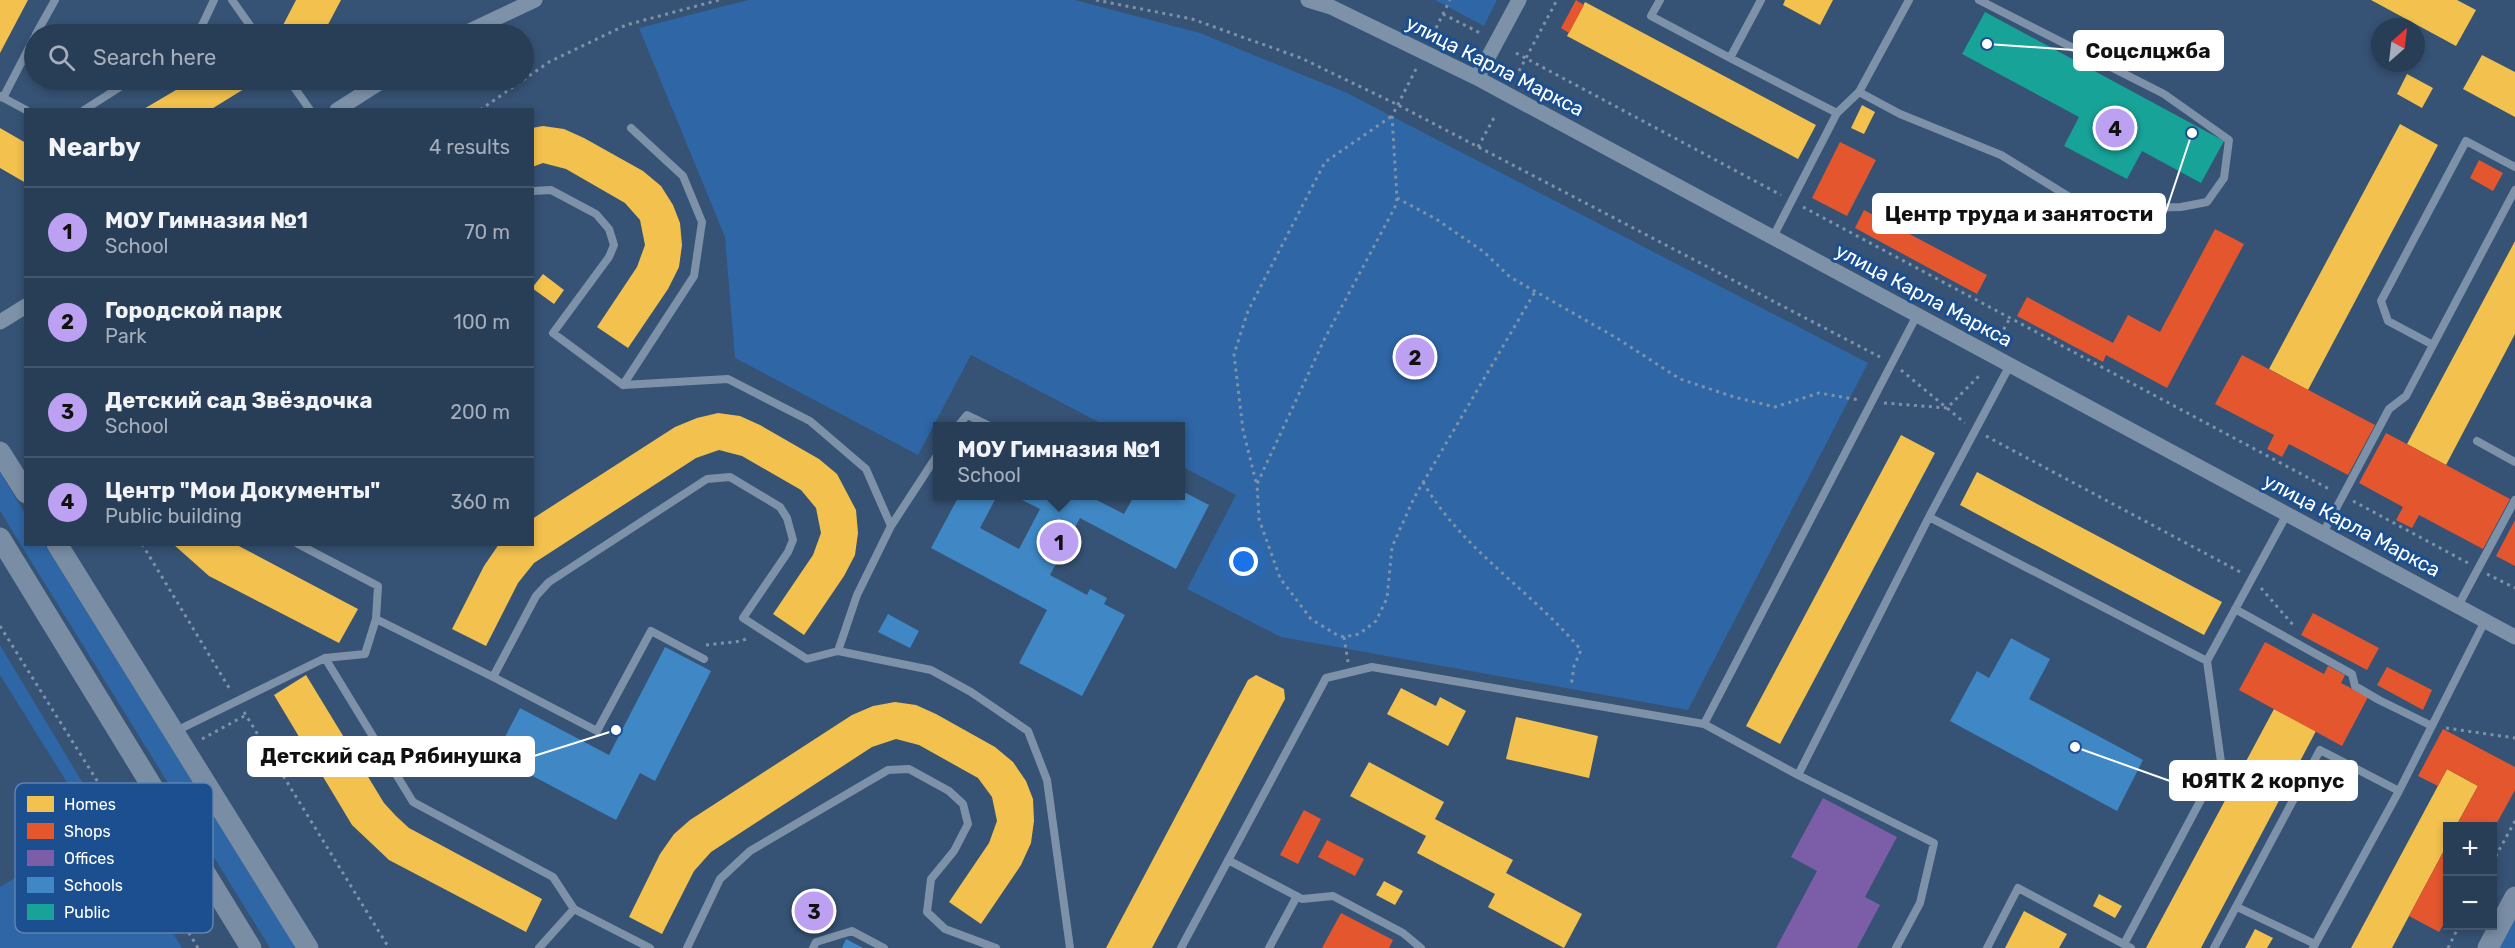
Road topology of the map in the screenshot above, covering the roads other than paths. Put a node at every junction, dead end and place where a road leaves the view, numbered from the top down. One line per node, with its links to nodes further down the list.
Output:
1 (55, 0): 11 (lane)
2 (214, 0): 12 (lane)
3 (232, 0): 13 (lane)
4 (535, 0): 14 (street)
5 (1308, 0): 17 (street, улица Карла Маркса)
6 (1519, 0): 17 (street)
7 (1660, 0): 16 (lane)
8 (1761, 0): 16 (lane)
9 (1909, 0): 21 (lane)
10 (1979, 0): 21 (lane)
11 (42, 24)
12 (203, 24)
13 (249, 24)
14 (484, 24)
15 (24, 56): 22 (lane)
16 (1730, 58): 27 (lane)
17 (1477, 78): 32 (street, улица Карла Маркса)
18 (115, 90): 23 (lane)
19 (296, 90): 24 (lane)
20 (369, 90): 25 (street)
21 (1860, 92): 27 (lane)
22 (1, 97): 26 (lane)
23 (87, 108)
24 (309, 108)
25 (341, 108)
26 (24, 109)
27 (1837, 113): 32 (lane)
28 (631, 128): 38 (lane)
29 (2515, 167): 36 (lane)
30 (2515, 190): 36 (lane)
31 (534, 191): 38 (lane)
32 (1773, 237): 34 (street, улица Карла Маркса)
33 (24, 307): 35 (street)
34 (1917, 315): 37 (street, улица Карла Маркса); 64 (lane)
35 (0, 322)
36 (2433, 345): 50 (lane)
37 (2010, 365): 47 (street, улица Карла Маркса); 48 (lane)
38 (623, 386): 49 (lane)
39 (961, 422): 40 (lane)
40 (982, 422)
41 (2477, 441): 44 (lane)
42 (0, 452): 45 (street)
43 (933, 462): 49 (lane)
44 (2515, 462)
45 (24, 490)
46 (2515, 500): 54 (lane)
47 (2287, 514): 50 (street, улица Карла Маркса); 55 (lane)
48 (1929, 517): 62 (lane); 67 (lane)
49 (891, 526): 59 (lane)
50 (2323, 533): 54 (street, улица Карла Маркса)
51 (0, 538): 68 (street)
52 (58, 546): 66 (street)
53 (302, 546): 56 (lane)
54 (2458, 606): 57 (street, улица Карла Маркса)
55 (2235, 609): 62 (lane); 65 (lane)
56 (376, 619): 60 (lane); 63 (lane)
57 (2485, 621): 58 (street, улица Карла Маркса); 65 (lane)
58 (2515, 637)
59 (838, 651): 63 (lane); 88 (lane)
60 (325, 658): 66 (lane); 77 (lane)
61 (704, 659): 63 (lane)
62 (2207, 661): 79 (lane)
63 (492, 677)
64 (1704, 724): 67 (lane); 72 (lane)
65 (2432, 726): 70 (lane)
66 (173, 732): 69 (street)
67 (1798, 775): 92 (lane)
68 (150, 783)
69 (205, 783)
70 (2399, 791): 76 (lane); 78 (lane)
71 (213, 796): 81 (street)
72 (1228, 860): 74 (lane); 89 (lane)
73 (213, 886): 80 (street)
74 (1297, 896): 90 (lane); 91 (lane)
75 (2515, 897): 96 (street)
76 (2236, 907): 78 (lane); 95 (lane)
77 (574, 909): 82 (lane); 83 (lane)
78 (2314, 946)
79 (2127, 947): 93 (lane); 94 (lane)
80 (251, 948)
81 (308, 948)
82 (539, 948)
83 (650, 948)
84 (687, 948): 87 (lane)
85 (813, 948): 86 (lane)
86 (884, 948)
87 (996, 948)
88 (1070, 948)
89 (1181, 948)
90 (1269, 948)
91 (1421, 948)
92 (1896, 948)
93 (1987, 948)
94 (2115, 948)
95 (2214, 948)
96 (2488, 948)

